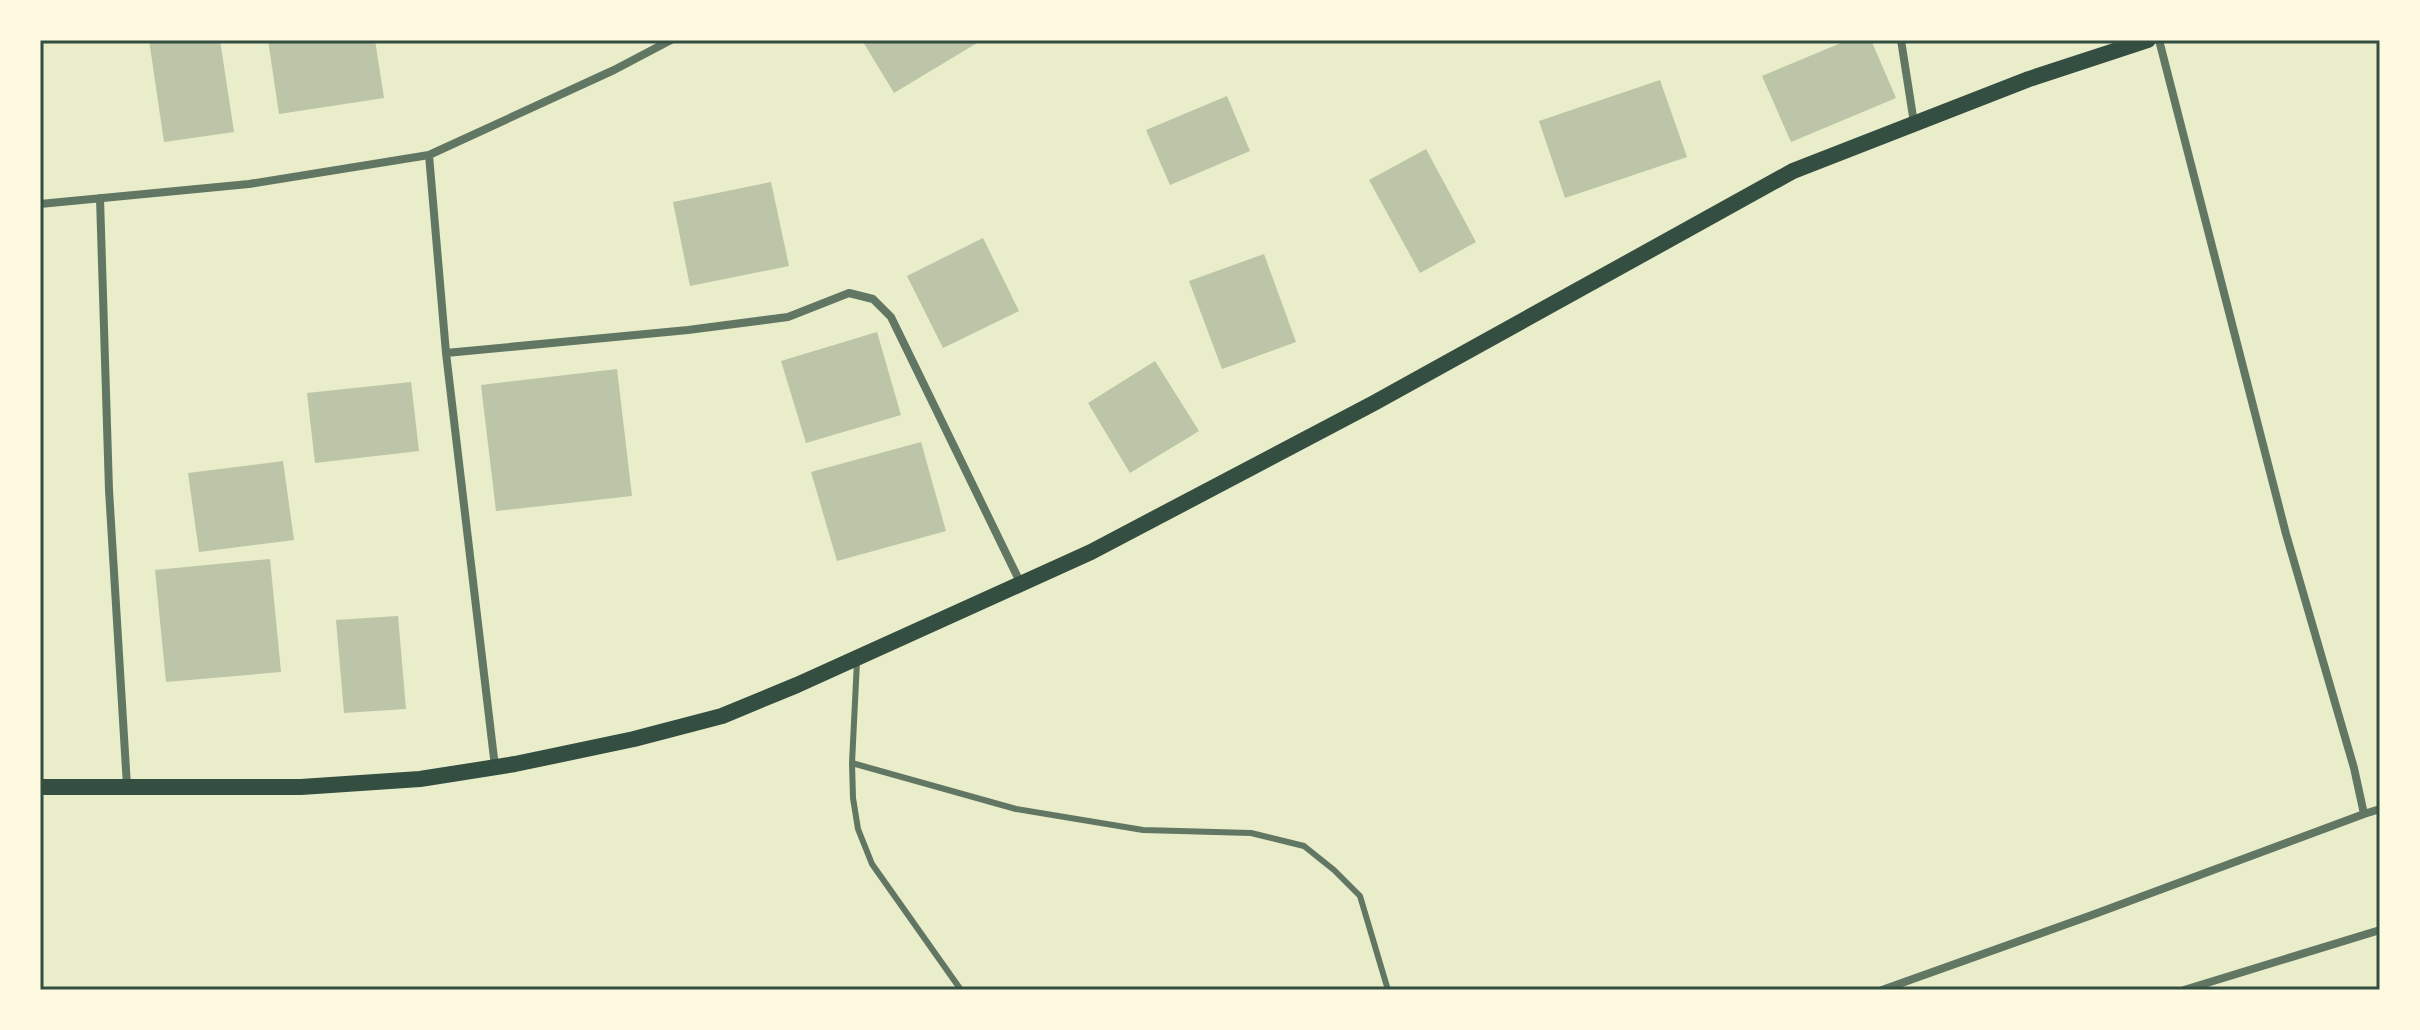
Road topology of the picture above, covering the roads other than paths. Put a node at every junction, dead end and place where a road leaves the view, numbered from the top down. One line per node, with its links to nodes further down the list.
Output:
1 (671, 40): 6 (street)
2 (1901, 40): 5 (street)
3 (2148, 40): 5 (main road)
4 (2159, 40): 17 (street)
5 (1914, 123): 10 (main road)
6 (429, 155): 7 (street); 9 (street)
7 (100, 198): 8 (street); 15 (street)
8 (40, 204)
9 (446, 353): 10 (street); 13 (street)
10 (1021, 584): 11 (main road)
11 (858, 658): 12 (lane); 13 (main road)
12 (852, 763): 19 (lane); 20 (lane)
13 (495, 767): 15 (main road)
14 (40, 787): 15 (main road)
15 (127, 787)
16 (2380, 809): 17 (street)
17 (2364, 814): 21 (street)
18 (2380, 930): 22 (street)
19 (961, 990)
20 (1388, 990)
21 (1882, 990)
22 (2184, 990)

